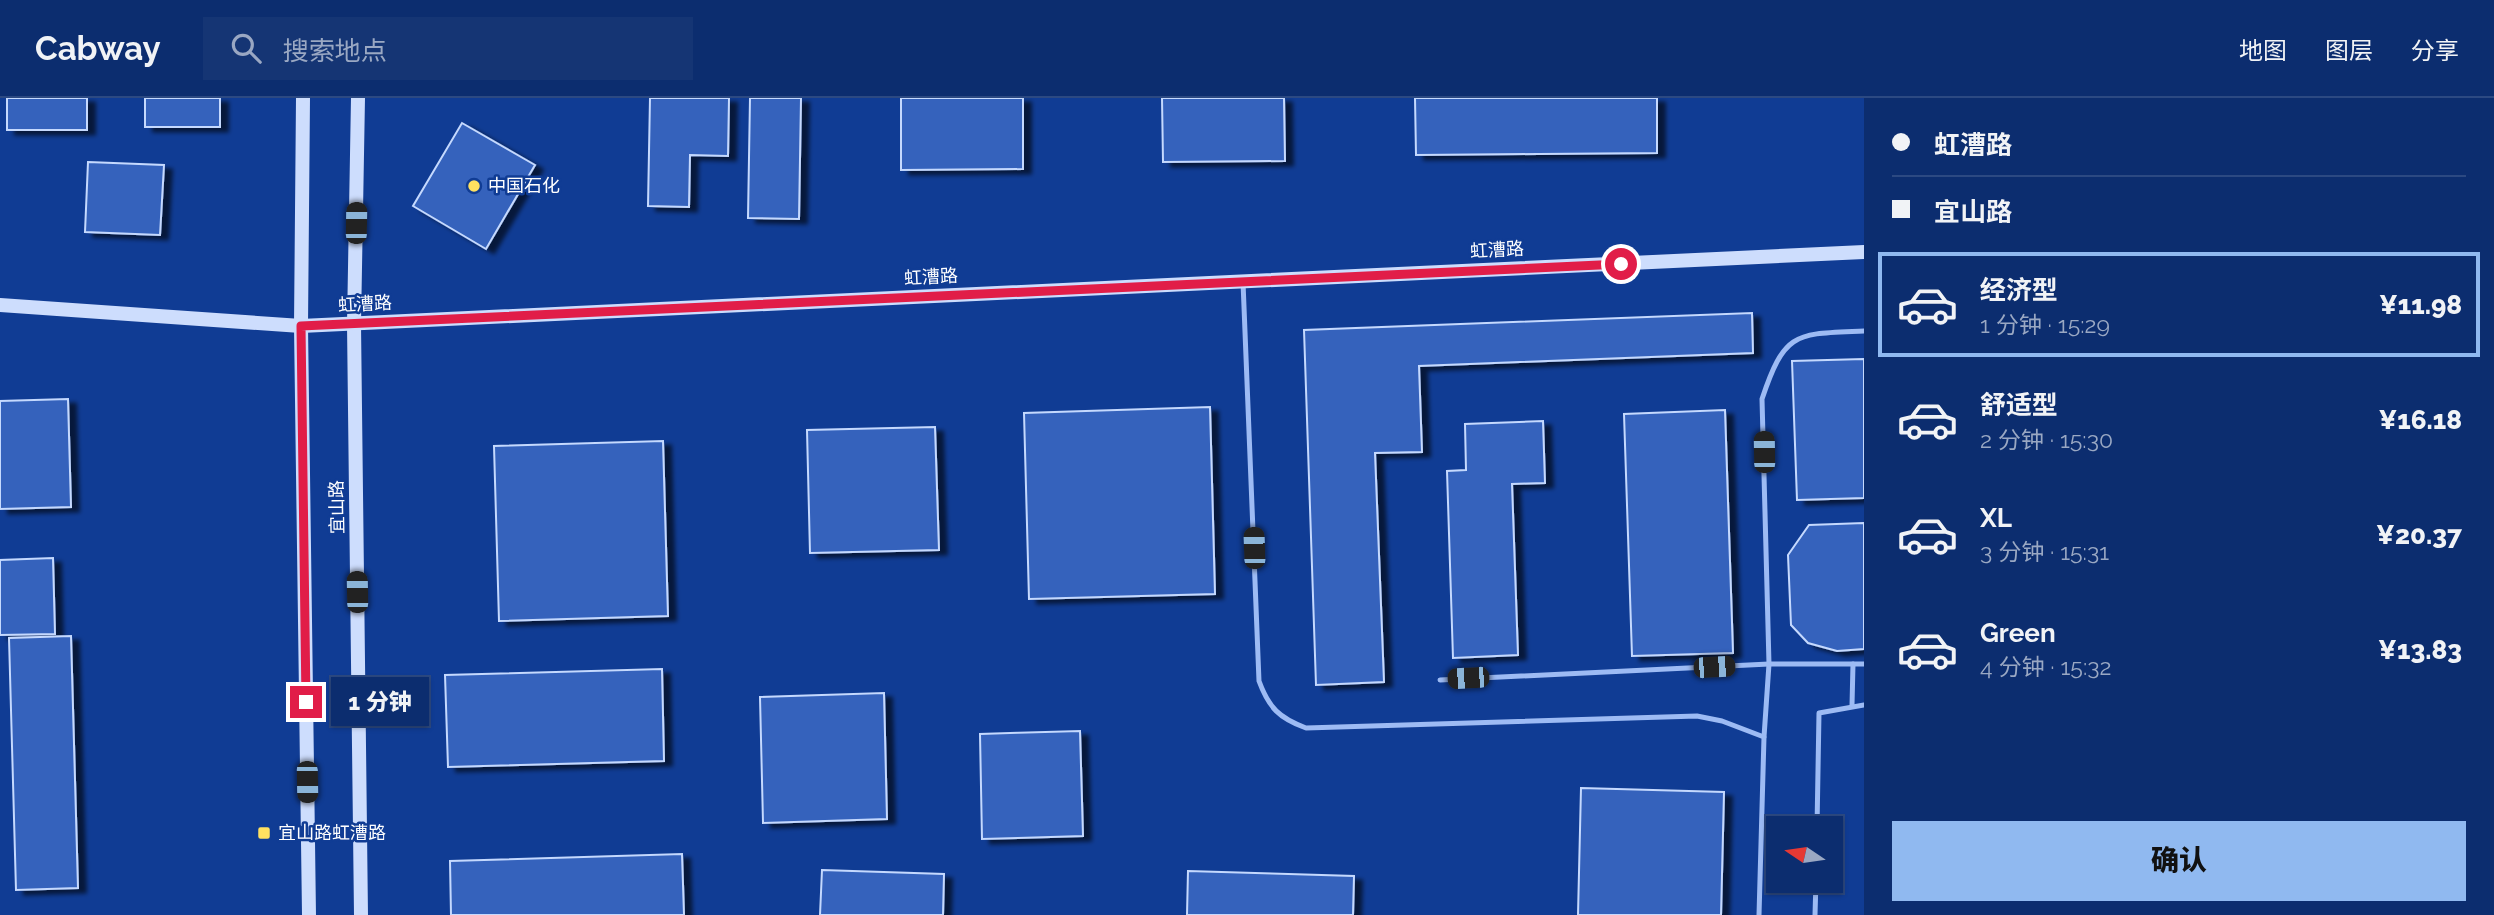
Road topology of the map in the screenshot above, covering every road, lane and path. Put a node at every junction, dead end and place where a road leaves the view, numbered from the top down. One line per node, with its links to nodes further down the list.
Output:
1 (303, 98): 7 (main road, 宜山路)
2 (358, 98): 6 (main road, 宜山路)
3 (1864, 252): 4 (main road, 虹漕路)
4 (1243, 282): 6 (main road, 虹漕路); 15 (lane)
5 (0, 305): 7 (main road, 虹漕路)
6 (354, 324): 7 (main road, 虹漕路); 19 (main road, 宜山路)
7 (301, 326): 18 (main road, 宜山路)
8 (1864, 331): 9 (lane)
9 (1769, 664): 10 (lane); 12 (lane); 15 (lane)
10 (1853, 664): 11 (lane); 13 (lane)
11 (1864, 664)
12 (1440, 680)
13 (1852, 705): 14 (lane); 16 (lane)
14 (1864, 705)
15 (1764, 737): 20 (lane)
16 (1817, 816)
17 (1816, 893): 21 (lane)
18 (309, 915)
19 (361, 915)
20 (1759, 915)
21 (1815, 915)

